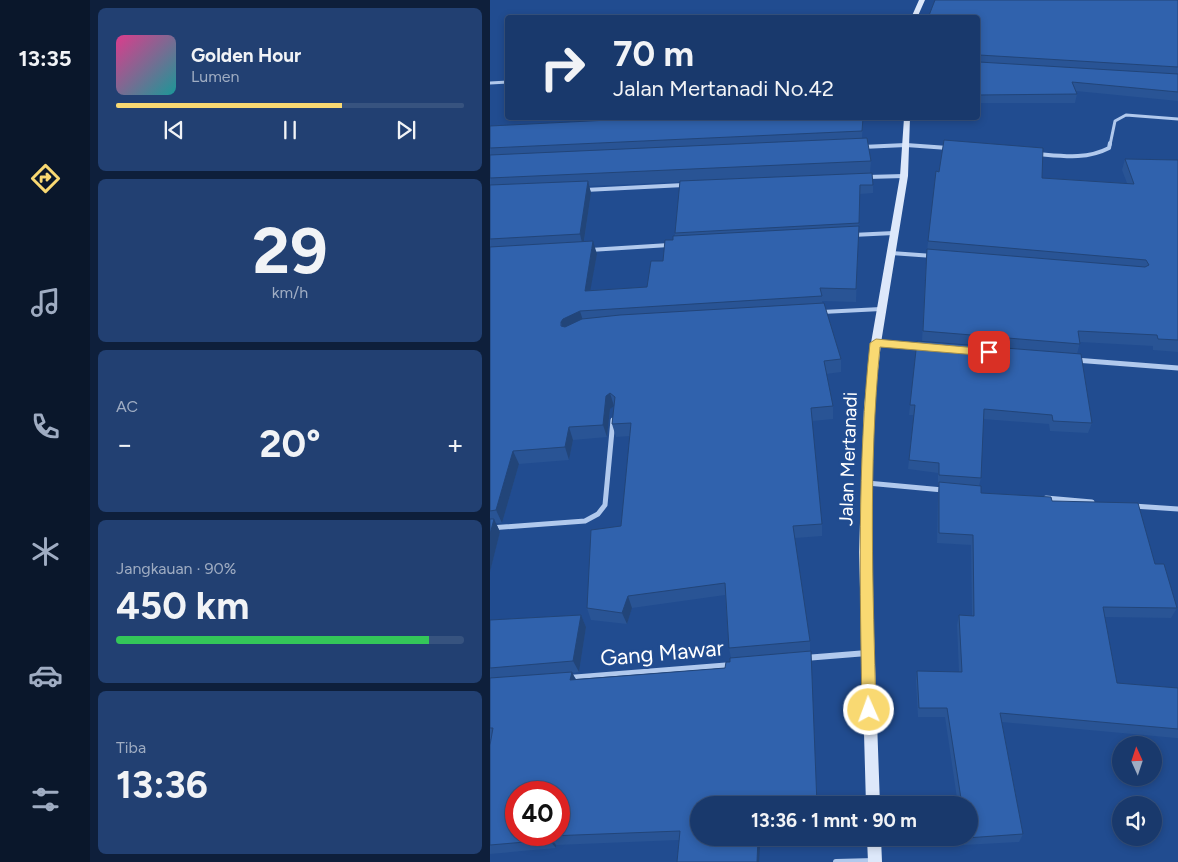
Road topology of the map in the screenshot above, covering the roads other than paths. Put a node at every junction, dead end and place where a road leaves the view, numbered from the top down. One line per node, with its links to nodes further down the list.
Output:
1 (922, 0): 2 (street)
2 (915, 15)
3 (505, 82): 4 (street)
4 (490, 83)
5 (1178, 118): 10 (street)
6 (907, 120): 7 (street, Jalan Mertanadi)
7 (906, 145): 8 (street); 9 (street); 11 (street, Jalan Mertanadi)
8 (856, 147)
9 (954, 148)
10 (1030, 153)
11 (904, 176): 12 (street); 15 (street, Jalan Mertanadi)
12 (865, 177)
13 (687, 185): 14 (street)
14 (579, 190)
15 (894, 233): 16 (street); 19 (street, Jalan Mertanadi)
16 (846, 236)
17 (671, 245): 18 (street)
18 (585, 250)
19 (891, 252): 20 (street); 21 (street, Jalan Mertanadi)
20 (939, 257)
21 (881, 309): 22 (street); 23 (street, Jalan Mertanadi)
22 (812, 312)
23 (876, 343): 24 (street); 28 (street, Jalan Mertanadi)
24 (924, 347)
25 (1071, 359): 26 (street)
26 (1178, 368)
27 (614, 410): 34 (street)
28 (866, 483): 29 (street); 35 (street, Jalan Mertanadi)
29 (954, 491)
30 (1042, 498): 31 (street)
31 (1100, 503)
32 (1129, 505): 33 (street)
33 (1178, 510)
34 (490, 528)
35 (867, 653): 36 (street); 39 (street, Jalan Mertanadi)
36 (798, 659)
37 (738, 664): 38 (street, Gang Mawar)
38 (560, 679)
39 (872, 796)
40 (874, 846): 42 (street)
41 (836, 862): 42 (street)
42 (875, 862)

